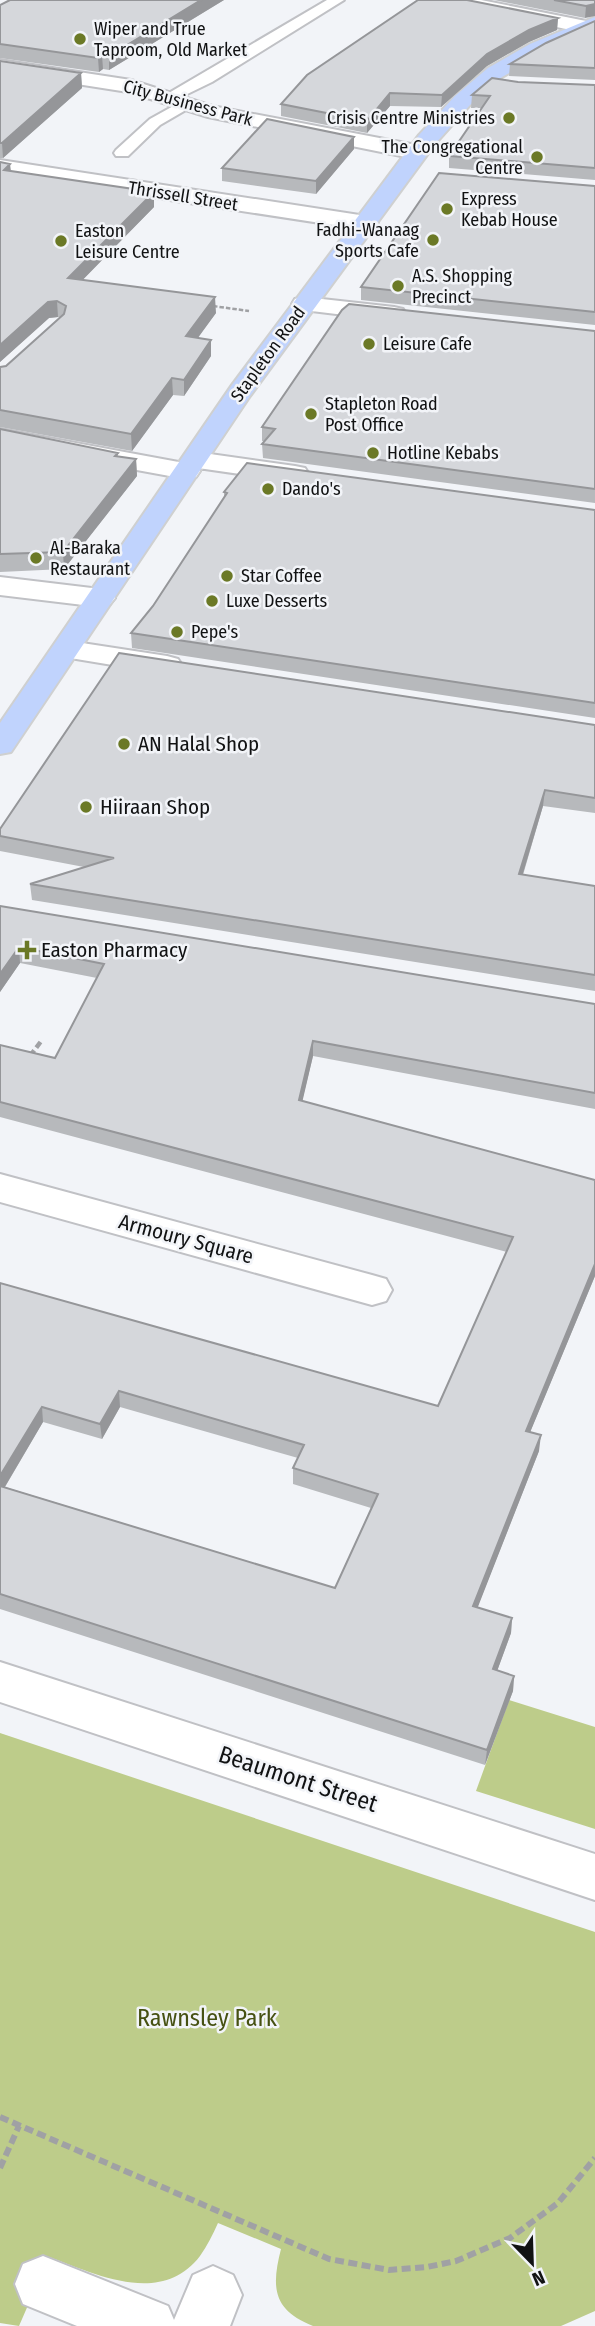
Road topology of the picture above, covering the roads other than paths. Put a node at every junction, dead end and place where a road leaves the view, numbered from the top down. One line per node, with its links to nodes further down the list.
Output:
1 (337, 0): 7 (lane)
2 (452, 0): 3 (street)
3 (591, 25): 5 (main road, Stapleton Road)
4 (0, 66): 7 (street, City Business Park)
5 (484, 81): 6 (street); 8 (main road, Stapleton Road)
6 (517, 86)
7 (178, 100): 8 (street, City Business Park); 9 (lane)
8 (416, 152): 11 (main road, Stapleton Road)
9 (121, 153)
10 (0, 167): 13 (street, Thrissell Street)
11 (398, 174): 12 (street); 13 (main road, Stapleton Road)
12 (425, 176)
13 (366, 223): 14 (main road, Stapleton Road)
14 (300, 310): 15 (street); 17 (main road, Stapleton Road)
15 (419, 317)
16 (0, 437): 17 (street)
17 (191, 465): 18 (street); 20 (main road, Stapleton Road)
18 (324, 478)
19 (0, 586): 20 (street)
20 (100, 598): 21 (main road, Stapleton Road)
21 (69, 650): 22 (street); 23 (main road, Stapleton Road)
22 (190, 668)
23 (0, 745)
24 (0, 1188): 25 (street, Armoury Square)
25 (372, 1290)
26 (0, 1682): 27 (street, Beaumont Street)
27 (595, 1877)
28 (43, 2284): 29 (street)
29 (148, 2326)

